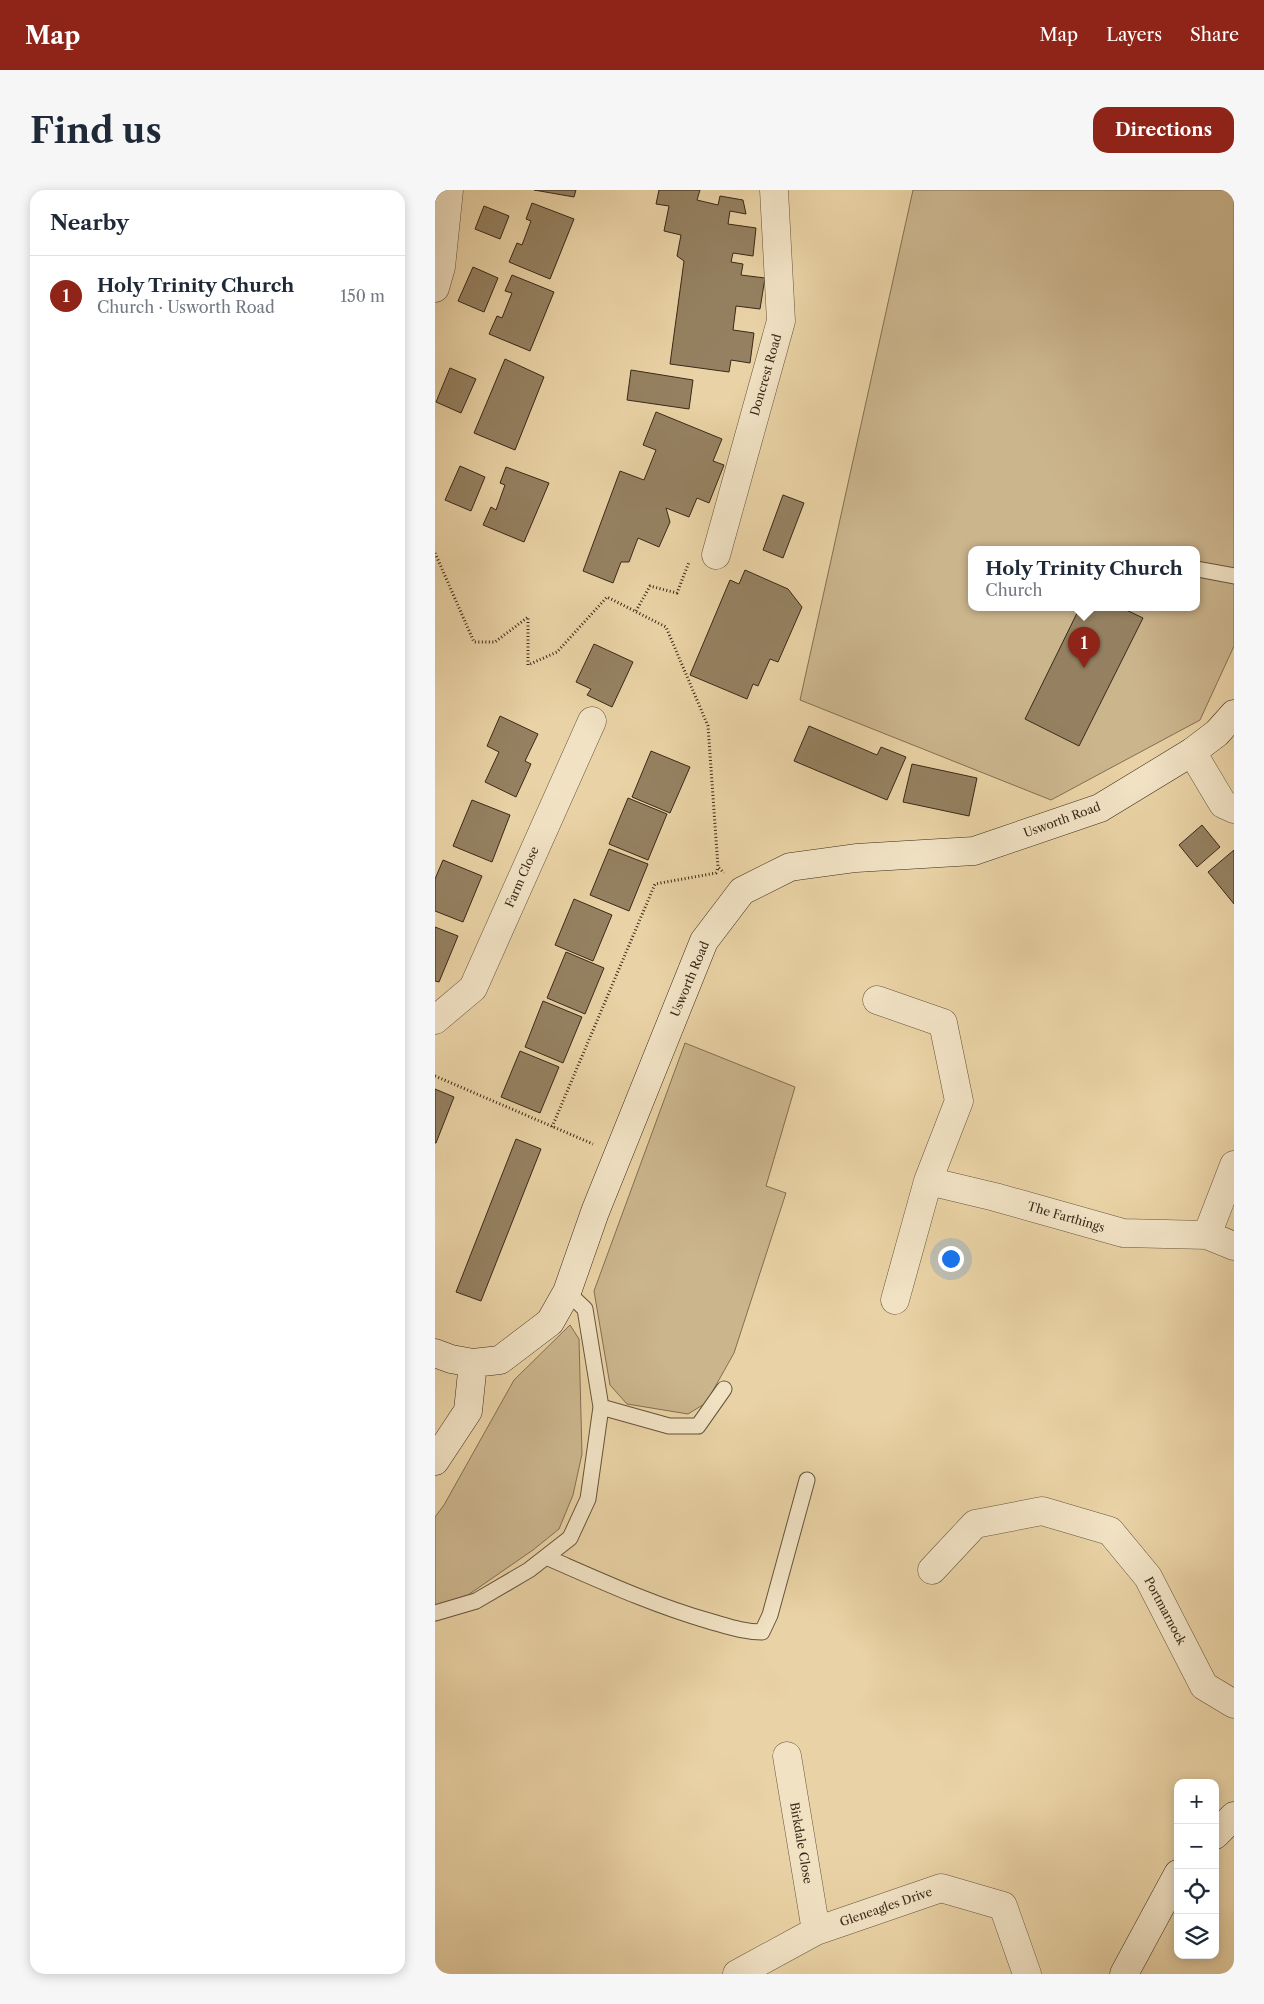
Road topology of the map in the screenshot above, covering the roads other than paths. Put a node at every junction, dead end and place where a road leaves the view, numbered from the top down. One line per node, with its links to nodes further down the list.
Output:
1 (449, 190): 3 (street)
2 (774, 190): 4 (street, Doncrest Road)
3 (435, 288)
4 (716, 555)
5 (1200, 570): 6 (lane)
6 (1234, 576)
7 (1234, 714): 9 (street, Usworth Road)
8 (592, 721): 12 (street, Farm Close)
9 (1192, 752): 10 (street); 17 (street, Usworth Road)
10 (1234, 809)
11 (877, 1000): 14 (street)
12 (435, 1020)
13 (1234, 1165): 15 (street)
14 (928, 1180): 15 (street, The Farthings); 18 (street)
15 (1207, 1235): 16 (street, The Farthings)
16 (1234, 1246)
17 (567, 1292): 20 (street, Usworth Road); 22 (lane)
18 (895, 1300)
19 (435, 1353): 20 (street, Usworth Road)
20 (473, 1363): 23 (street)
21 (724, 1389): 22 (lane)
22 (601, 1407): 25 (lane)
23 (435, 1461)
24 (807, 1480): 25 (lane)
25 (545, 1557): 27 (lane)
26 (932, 1570): 28 (street, Portmarnock)
27 (435, 1613)
28 (1234, 1704)
29 (787, 1756): 33 (street, Birkdale Close)
30 (1234, 1816): 31 (street)
31 (1219, 1831)
32 (1174, 1882): 36 (street)
33 (816, 1931): 34 (street, Gleneagles Drive); 35 (street, Gleneagles Drive)
34 (737, 1974)
35 (1027, 1974)
36 (1125, 1974)

